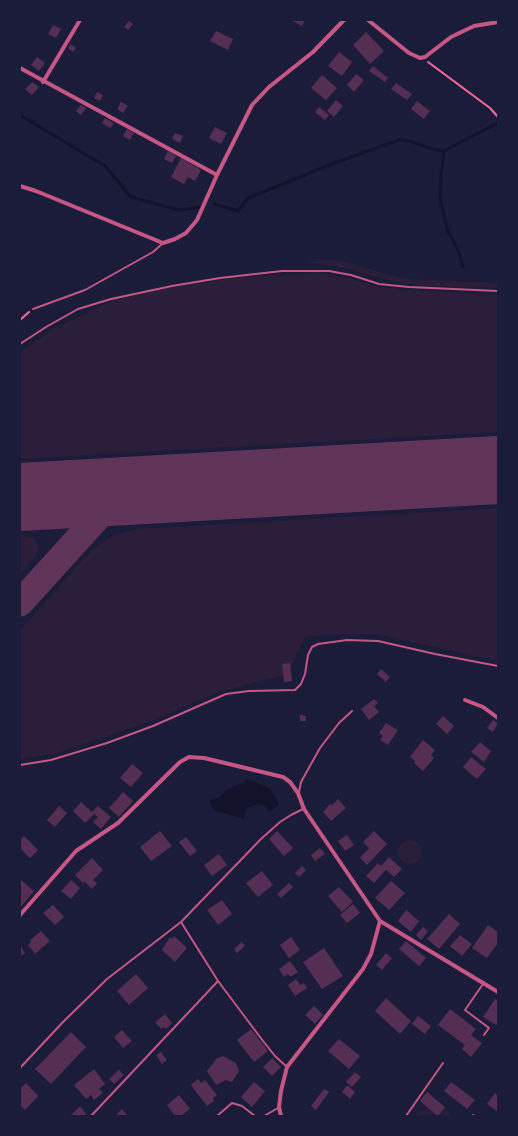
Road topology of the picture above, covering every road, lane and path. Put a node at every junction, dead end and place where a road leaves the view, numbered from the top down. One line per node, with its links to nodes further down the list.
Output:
1 (80, 20): 7 (street)
2 (344, 20): 9 (street)
3 (368, 20): 5 (street)
4 (498, 22): 5 (street)
5 (423, 58): 8 (path)
6 (20, 68): 7 (street)
7 (43, 82): 9 (street)
8 (498, 116)
9 (217, 175): 11 (street)
10 (20, 186): 11 (street)
11 (163, 243): 13 (lane)
12 (498, 292): 15 (lane)
13 (33, 309): 14 (path)
14 (20, 320)
15 (20, 344)
16 (498, 666): 20 (lane)
17 (465, 700): 19 (street)
18 (352, 711): 21 (lane)
19 (498, 718)
20 (20, 765)
21 (298, 793): 22 (street); 23 (street)
22 (304, 809): 24 (street); 25 (lane)
23 (20, 915)
24 (380, 921): 27 (street); 31 (street)
25 (181, 922): 26 (lane); 32 (lane)
26 (218, 982): 31 (lane); 34 (lane)
27 (484, 984): 28 (street); 29 (lane)
28 (498, 992)
29 (484, 1035)
30 (443, 1063): 39 (lane)
31 (287, 1067): 33 (street)
32 (20, 1068)
33 (279, 1107): 37 (lane); 38 (street)
34 (91, 1116)
35 (217, 1116): 36 (lane)
36 (255, 1116)
37 (264, 1116)
38 (281, 1116)
39 (406, 1116)

